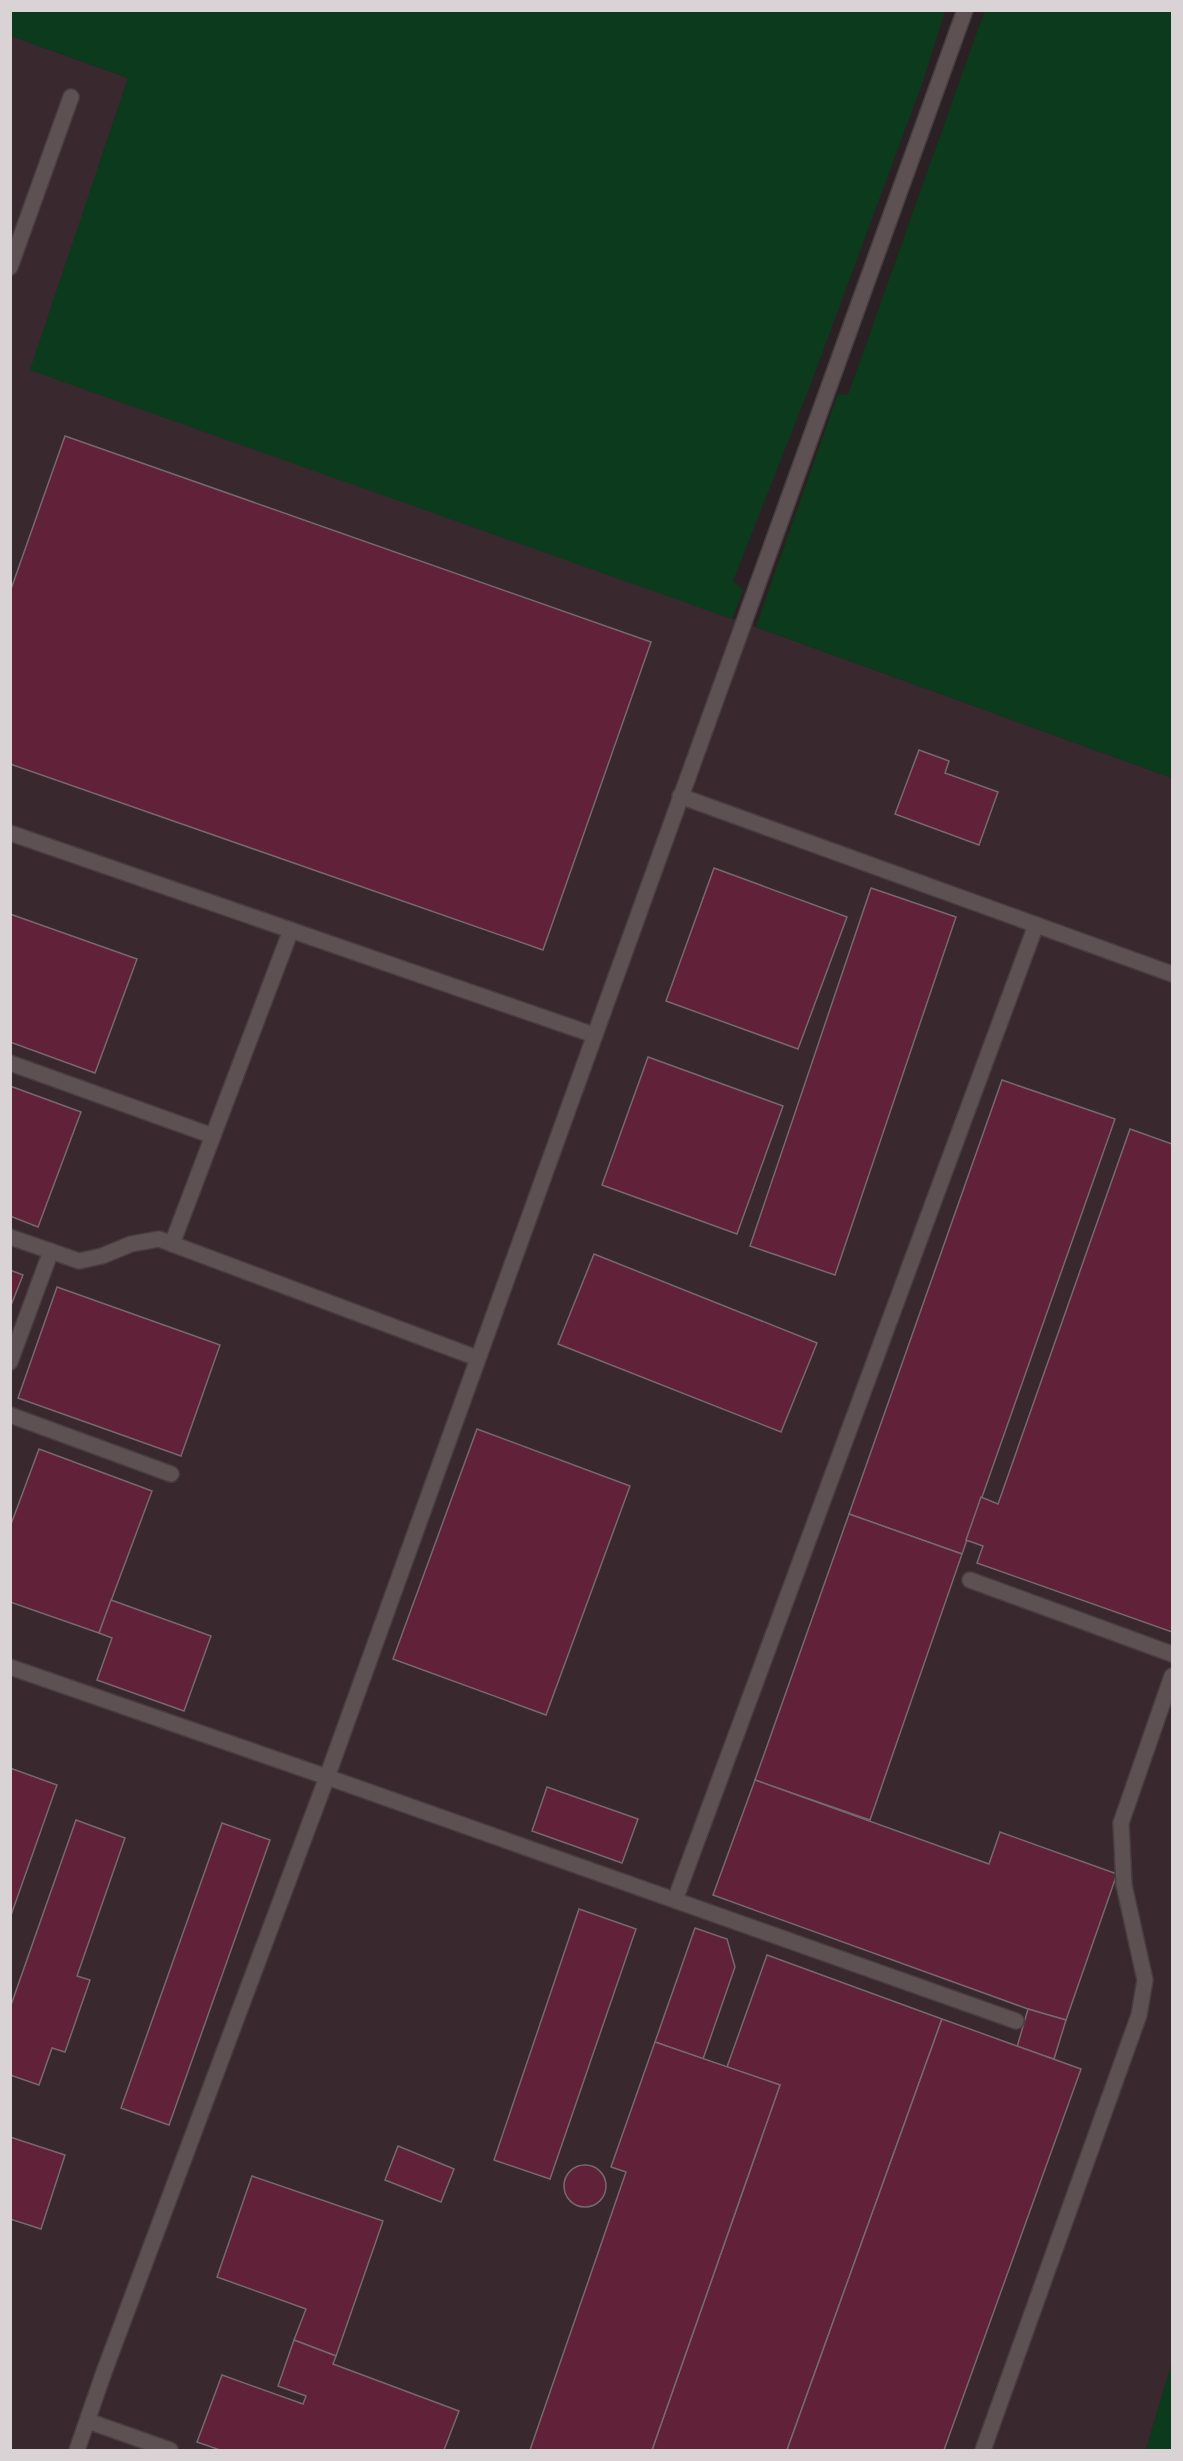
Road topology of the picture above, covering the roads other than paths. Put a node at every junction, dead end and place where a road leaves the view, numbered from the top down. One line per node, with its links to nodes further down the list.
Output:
1 (965, 10): 4 (lane)
2 (71, 97): 3 (lane)
3 (10, 267)
4 (680, 796): 6 (lane); 9 (lane)
5 (10, 832): 7 (lane)
6 (1036, 925): 8 (lane); 24 (lane)
7 (291, 930): 9 (lane); 11 (lane)
8 (1173, 974)
9 (594, 1035): 15 (lane)
10 (10, 1063): 11 (lane)
11 (213, 1136): 13 (lane)
12 (10, 1237): 14 (lane)
13 (172, 1244): 14 (lane); 15 (lane)
14 (51, 1251): 16 (lane)
15 (477, 1358): 23 (lane)
16 (10, 1362)
17 (10, 1415): 18 (lane)
18 (171, 1474)
19 (970, 1580): 20 (lane)
20 (1173, 1654)
21 (10, 1667): 23 (lane)
22 (1173, 1676): 29 (lane)
23 (327, 1777): 24 (lane); 26 (lane)
24 (675, 1900): 25 (lane)
25 (1016, 2021)
26 (87, 2421): 27 (lane); 28 (lane)
27 (77, 2451)
28 (170, 2451)
29 (983, 2451)

